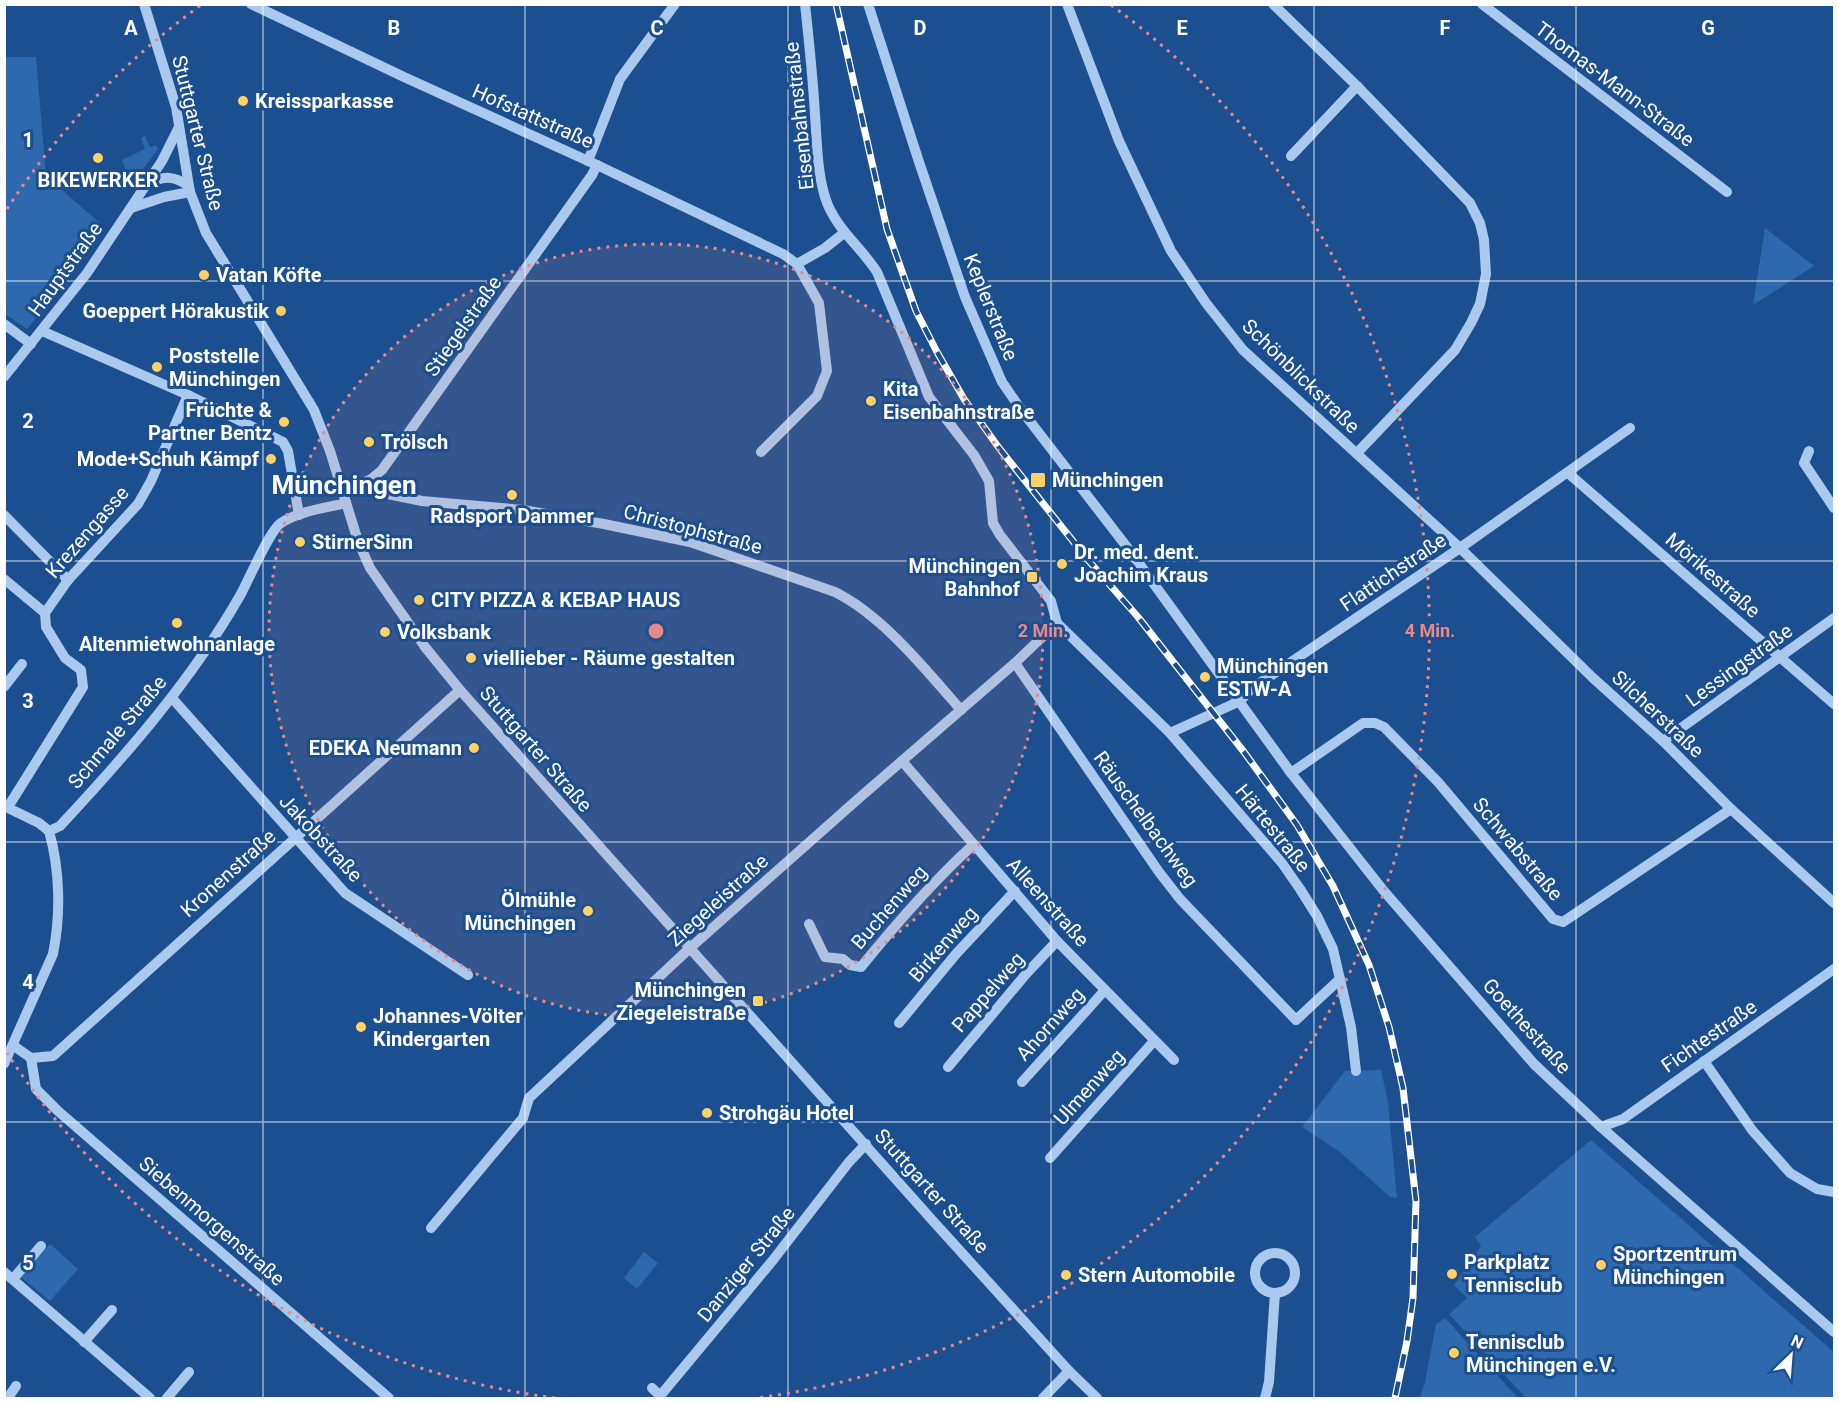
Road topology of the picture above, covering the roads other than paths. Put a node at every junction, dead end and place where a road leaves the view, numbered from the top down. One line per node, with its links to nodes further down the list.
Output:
1 (144, 4): 10 (street, Stuttgarter Straße)
2 (251, 4): 12 (street, Hofstattstraße)
3 (675, 4): 12 (street, Stiegelstraße)
4 (805, 4): 17 (street, Eisenbahnstraße)
5 (868, 4): 50 (street, Keplerstraße)
6 (1067, 4): 27 (street, Schönblickstraße)
7 (1273, 4): 9 (street)
8 (1482, 4): 15 (street, Thomas-Mann-Straße)
9 (1357, 86): 11 (street); 27 (street)
10 (179, 126): 13 (street, Hauptstraße); 14 (street, Stuttgarter Straße)
11 (1291, 156)
12 (593, 163): 18 (street, Hofstattstraße); 29 (street, Stiegelstraße)
13 (146, 185): 14 (street); 16 (street, Hauptstraße)
14 (190, 189): 16 (street); 30 (street, Stuttgarter Straße)
15 (1727, 192)
16 (131, 208): 20 (street, Hauptstraße)
17 (844, 233): 18 (street); 40 (street, Eisenbahnstraße)
18 (797, 264): 26 (street, Hofstattstraße)
19 (4, 324): 21 (street)
20 (42, 331): 21 (street, Hauptstraße); 23 (street)
21 (31, 344): 22 (street, Hauptstraße)
22 (4, 377)
23 (188, 395): 34 (street); 37 (street, Krezengasse)
24 (1630, 428): 28 (street, Flattichstraße)
25 (1809, 451): 32 (street)
26 (761, 452)
27 (1357, 453): 35 (street, Schönblickstraße)
28 (1568, 473): 35 (street, Flattichstraße); 44 (street, Mörikestraße)
29 (370, 480): 30 (street, Stiegelstraße); 52 (street, Christophstraße)
30 (343, 491): 31 (street, Stuttgarter Straße)
31 (346, 503): 34 (street, Schmale Straße); 48 (street, Stuttgarter Straße)
32 (1834, 508)
33 (4, 515): 37 (street)
34 (299, 515): 49 (street, Schmale Straße)
35 (1460, 548): 50 (street, Flattichstraße); 54 (street, Silcherstraße)
36 (4, 579): 38 (street)
37 (68, 580): 38 (street, Krezengasse)
38 (45, 613): 41 (street)
39 (1834, 618): 44 (street, Lessingstraße)
40 (1057, 623): 43 (street, Eisenbahnstraße); 45 (street, Ziegeleistraße)
41 (46, 627): 42 (street); 57 (street)
42 (39, 638)
43 (1085, 650): 53 (street, Härtestraße)
44 (1780, 658): 51 (street, Mörikestraße); 54 (street, Lessingstraße)
45 (1015, 663): 52 (street, Ziegeleistraße); 69 (street, Räuschelbachweg)
46 (22, 664): 47 (street)
47 (4, 687)
48 (460, 690): 60 (street, Kronenstraße); 66 (street, Stuttgarter Straße)
49 (172, 698): 59 (street, Schmale Straße); 60 (street, Jakobstraße)
50 (1240, 701): 53 (street, Flattichstraße); 56 (street, Goethestraße)
51 (1834, 704)
52 (961, 710): 55 (street, Ziegeleistraße)
53 (1170, 733): 69 (street, Härtestraße)
54 (1663, 741): 58 (street, Silcherstraße)
55 (902, 761): 61 (street, Alleenstraße); 66 (street, Ziegeleistraße)
56 (1292, 773): 58 (street, Schwabstraße); 81 (street, Goethestraße)
57 (6, 806): 59 (street)
58 (1731, 808): 63 (street, Silcherstraße)
59 (49, 831): 73 (street)
60 (294, 838): 68 (street, Jakobstraße); 74 (street, Kronenstraße)
61 (973, 844): 62 (street, Alleenstraße); 64 (street, Buchenweg)
62 (1015, 891): 65 (street, Alleenstraße); 71 (street, Birkenweg)
63 (1834, 903)
64 (809, 924)
65 (1057, 941): 70 (street, Alleenstraße); 78 (street, Pappelweg)
66 (690, 948): 82 (street, Stuttgarter Straße); 85 (street, Ziegeleistraße)
67 (1834, 969): 76 (street, Fichtestraße)
68 (468, 975)
69 (1340, 979): 79 (street, Härtestraße)
70 (1105, 990): 72 (street, Alleenstraße); 80 (street, Ahornweg)
71 (899, 1023)
72 (1154, 1041): 75 (street, Alleenstraße); 83 (street, Ulmenweg)
73 (14, 1046): 74 (street); 77 (street)
74 (31, 1058): 99 (street, Siebenmorgenstraße)
75 (1174, 1060)
76 (1704, 1061): 81 (street, Fichtestraße); 84 (street)
77 (4, 1064)
78 (948, 1067)
79 (1356, 1071)
80 (1022, 1082)
81 (1601, 1127): 90 (street, Goethestraße)
82 (866, 1144): 92 (street, Stuttgarter Straße); 95 (street, Danziger Straße)
83 (1050, 1158)
84 (1834, 1192)
85 (431, 1228)
86 (41, 1246): 87 (street)
87 (9, 1275): 91 (street)
88 (1275, 1293): 102 (street)
89 (112, 1310): 91 (street)
90 (1834, 1332)
91 (84, 1342): 97 (street)
92 (1069, 1371): 100 (street); 101 (street, Stuttgarter Straße)
93 (189, 1372): 98 (street)
94 (16, 1386): 96 (street)
95 (652, 1388)
96 (8, 1398)
97 (150, 1398)
98 (167, 1398)
99 (390, 1398)
100 (1043, 1398)
101 (1097, 1398)
102 (1265, 1398)

